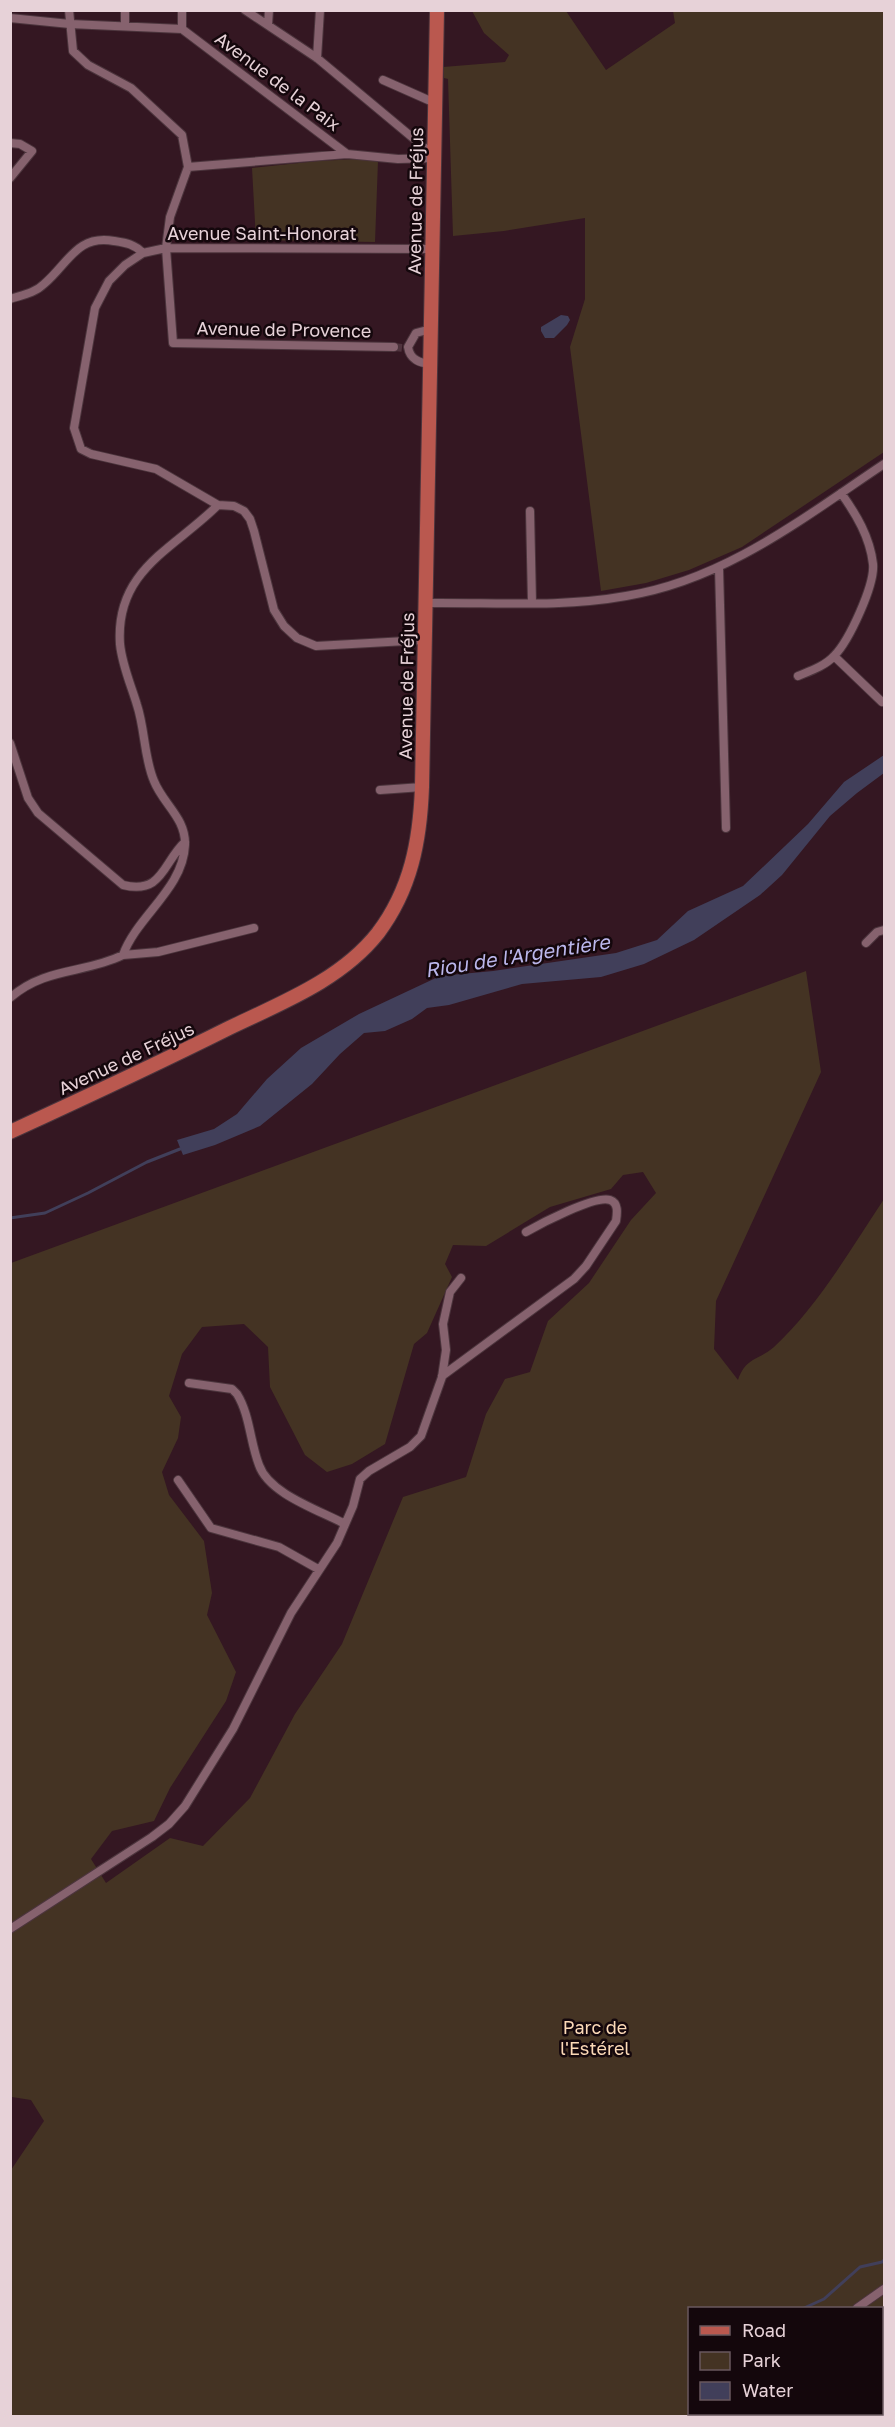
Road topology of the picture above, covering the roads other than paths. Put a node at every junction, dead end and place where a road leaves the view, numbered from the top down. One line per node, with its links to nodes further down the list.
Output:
1 (69, 10): 9 (street)
2 (125, 10): 11 (street)
3 (182, 10): 12 (street)
4 (246, 10): 10 (street)
5 (269, 10): 10 (street)
6 (320, 10): 13 (street)
7 (438, 10): 15 (main road, Avenue de Fréjus)
8 (10, 18): 9 (street)
9 (70, 24): 11 (street); 19 (street)
10 (268, 25): 13 (street)
11 (125, 26): 12 (street)
12 (182, 29): 17 (street, Avenue de la Paix)
13 (317, 58): 18 (street)
14 (383, 81): 15 (street)
15 (435, 103): 18 (main road, Avenue de Fréjus)
16 (10, 143): 20 (street)
17 (347, 154): 18 (street); 19 (street)
18 (434, 158): 22 (main road, Avenue de Fréjus)
19 (188, 167): 21 (street)
20 (10, 178)
21 (166, 248): 22 (street, Avenue Saint-Honorat); 23 (street, Avenue Saint-Honorat); 26 (street, Avenue de Provence)
22 (433, 249): 25 (main road, Avenue de Fréjus)
23 (143, 253): 24 (street, Avenue Saint-Honorat); 30 (street)
24 (10, 299)
25 (431, 329): 26 (street); 27 (main road, Avenue de Fréjus)
26 (401, 347): 27 (street)
27 (431, 364): 33 (main road, Avenue de Fréjus)
28 (885, 464): 29 (street)
29 (841, 493): 32 (street); 36 (street)
30 (218, 505): 35 (street); 43 (street)
31 (530, 511): 34 (street)
32 (719, 568): 34 (street); 42 (street)
33 (425, 603): 34 (street); 35 (main road, Avenue de Fréjus)
34 (532, 603)
35 (424, 640): 40 (main road, Avenue de Fréjus)
36 (834, 656): 37 (street); 38 (street)
37 (798, 676)
38 (882, 702)
39 (10, 743): 43 (street)
40 (422, 787): 41 (street); 49 (main road, Avenue de Fréjus)
41 (380, 790)
42 (726, 828)
43 (185, 842): 47 (street)
44 (254, 928): 47 (street)
45 (885, 930): 46 (street)
46 (866, 943)
47 (123, 955): 48 (street)
48 (11, 998)
49 (10, 1132)
50 (526, 1232): 52 (street)
51 (461, 1278): 52 (street)
52 (442, 1377): 55 (street)
53 (189, 1383): 55 (street)
54 (178, 1480): 56 (street)
55 (345, 1524): 56 (street)
56 (318, 1569): 57 (street)
57 (10, 1929)
58 (885, 2289): 59 (street)
59 (858, 2307)

